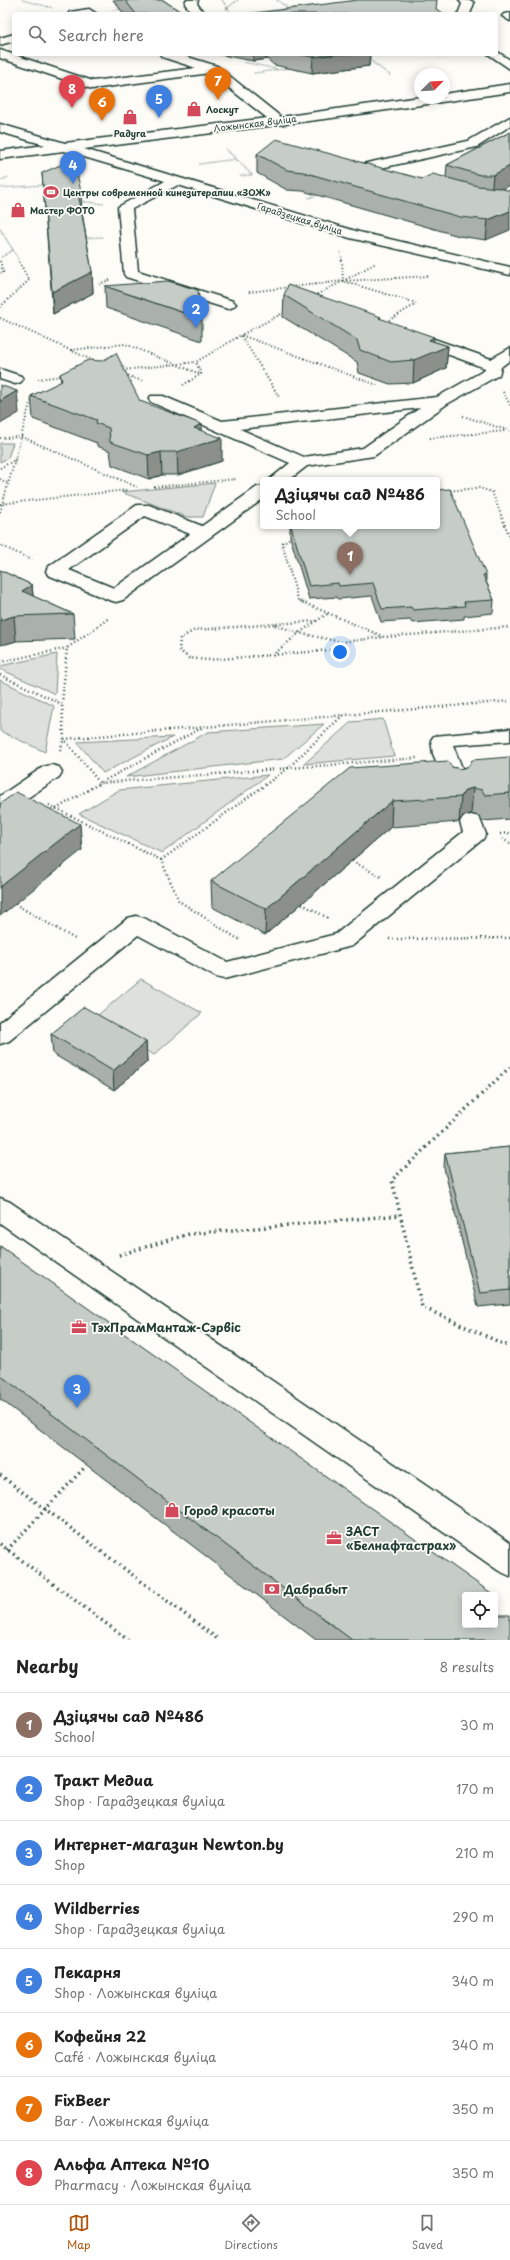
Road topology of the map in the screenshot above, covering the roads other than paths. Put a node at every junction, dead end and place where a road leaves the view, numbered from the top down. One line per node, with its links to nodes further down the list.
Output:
1 (192, 0): 3 (street)
2 (465, 0): 4 (street)
3 (197, 12)
4 (465, 12)
5 (12, 38): 6 (street)
6 (0, 42)
7 (0, 54): 15 (street)
8 (510, 54): 9 (street)
9 (498, 55)
10 (172, 56): 13 (street)
11 (195, 56): 13 (street)
12 (497, 56): 14 (street)
13 (185, 60): 15 (street)
14 (510, 65)
15 (214, 69): 17 (street)
16 (510, 88): 17 (street, Ложынская вуліца)
17 (277, 120): 20 (street, Ложынская вуліца)
18 (510, 122): 26 (street)
19 (0, 128): 21 (street, Гарадзецкая вуліца)
20 (142, 137): 22 (street, Ложынская вуліца); 25 (street)
21 (33, 138): 22 (street, Гарадзецкая вуліца); 23 (street)
22 (64, 146): 23 (street, Ложынская вуліца); 25 (street, Гарадзецкая вуліца)
23 (19, 151): 24 (street, Ложынская вуліца)
24 (0, 155)
25 (139, 169): 27 (street, Гарадзецкая вуліца)
26 (344, 172)
27 (177, 180): 28 (street, Гарадзецкая вуліца); 29 (street)
28 (506, 268)
29 (228, 304)
30 (381, 325): 32 (street)
31 (510, 353): 32 (street)
32 (493, 365): 36 (street)
33 (0, 374): 34 (street)
34 (15, 379)
35 (164, 396): 37 (street)
36 (438, 403): 37 (street); 38 (street)
37 (220, 426): 38 (street)
38 (302, 462): 39 (street)
39 (282, 477)
40 (260, 493): 41 (street)
41 (203, 534): 41 (street)
42 (510, 735): 44 (street)
43 (51, 772): 45 (street)
44 (458, 786)
45 (0, 806)
46 (471, 822): 47 (street)
47 (0, 1035)
48 (0, 1210): 49 (street)
49 (510, 1561)

